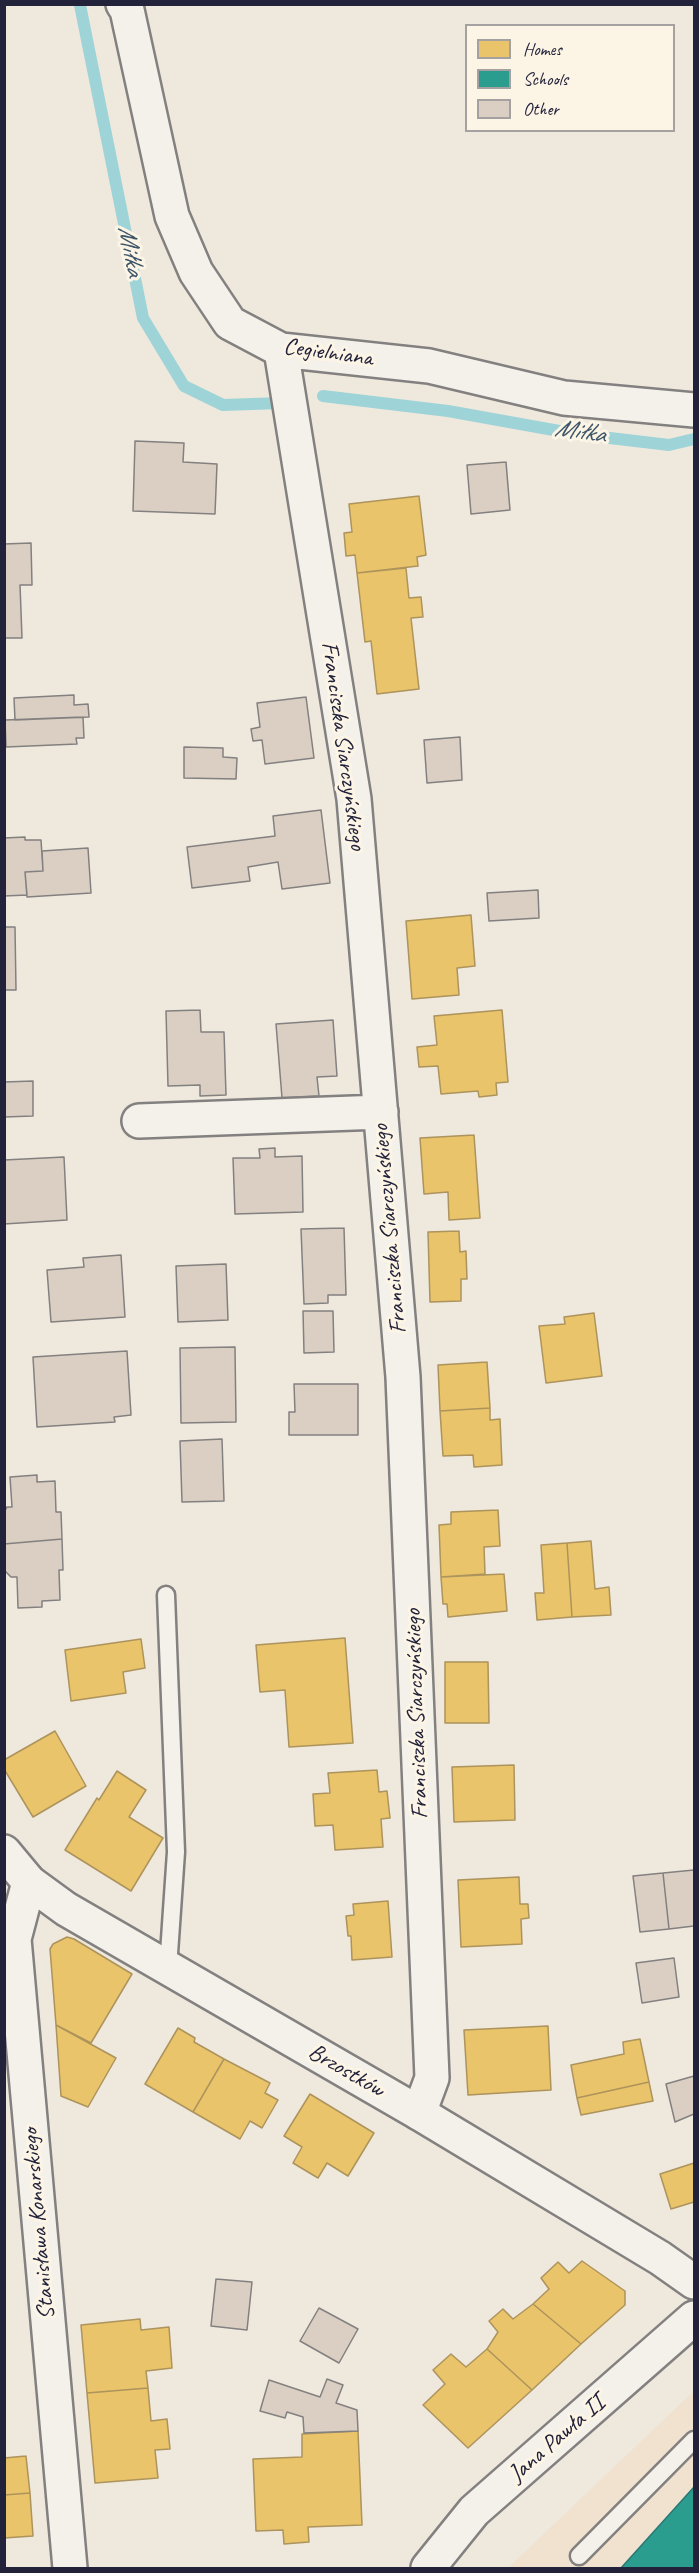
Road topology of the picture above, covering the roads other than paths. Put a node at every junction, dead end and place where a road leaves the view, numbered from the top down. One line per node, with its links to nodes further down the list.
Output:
1 (123, 4): 2 (street, Cegielniana)
2 (281, 350): 3 (street, Cegielniana); 4 (street, Franciszka Siarczyńskiego)
3 (694, 410)
4 (381, 1112): 5 (street); 10 (street, Franciszka Siarczyńskiego)
5 (139, 1121)
6 (166, 1596): 8 (lane)
7 (12, 1865): 8 (street, Brzostków); 9 (street, Stanisława Konarskiego)
8 (168, 1968): 10 (street, Brzostków)
9 (12, 2011): 15 (street, Stanisława Konarskiego)
10 (419, 2113): 11 (street, Brzostków)
11 (694, 2280)
12 (694, 2318): 16 (street, Jana Pawła II)
13 (694, 2440): 14 (lane)
14 (579, 2556)
15 (70, 2568)
16 (428, 2568)

